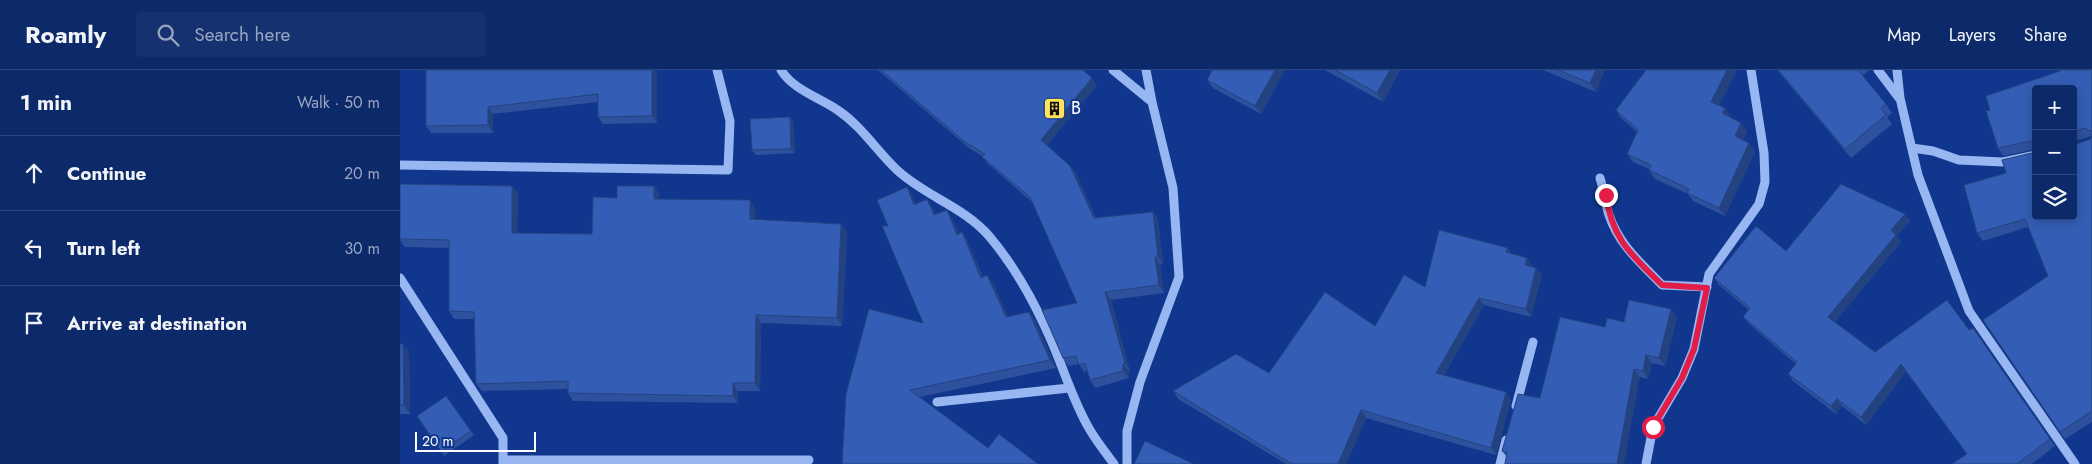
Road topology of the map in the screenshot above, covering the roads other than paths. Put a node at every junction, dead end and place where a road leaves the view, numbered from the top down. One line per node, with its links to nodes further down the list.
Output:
1 (717, 70): 12 (street)
2 (781, 70): 17 (street)
3 (1113, 70): 9 (street)
4 (1146, 70): 9 (street)
5 (1751, 70): 15 (street)
6 (1878, 70): 8 (street)
7 (1897, 70): 8 (street)
8 (1900, 98): 10 (street)
9 (1152, 102): 22 (street)
10 (1912, 148): 11 (street); 25 (street)
11 (2032, 156)
12 (400, 165)
13 (1600, 178): 15 (street)
14 (400, 278): 20 (street)
15 (1707, 288): 24 (street)
16 (1533, 342): 23 (street)
17 (1070, 388): 18 (street); 21 (street)
18 (938, 402)
19 (809, 460): 20 (street)
20 (503, 462)
21 (1114, 464)
22 (1127, 464)
23 (1500, 464)
24 (1646, 464)
25 (2075, 464)

